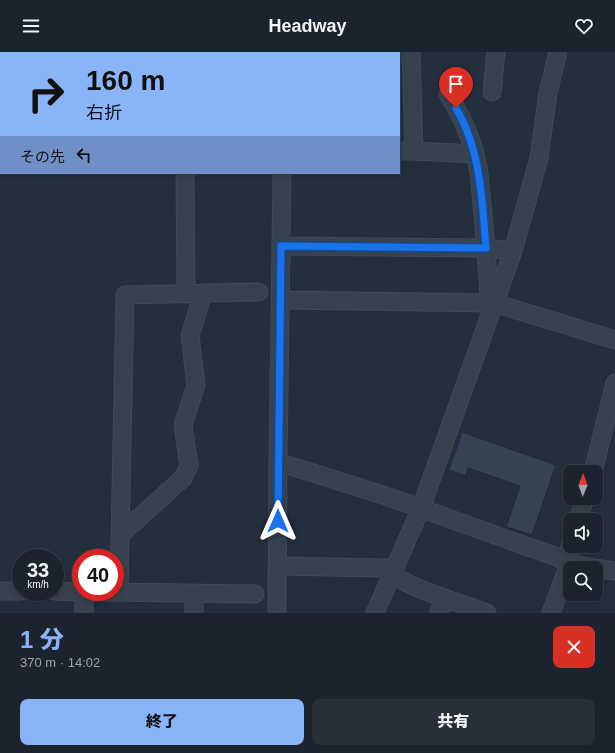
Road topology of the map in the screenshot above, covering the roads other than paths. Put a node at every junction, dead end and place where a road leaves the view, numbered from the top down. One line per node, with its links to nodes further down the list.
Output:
1 (496, 52): 4 (street)
2 (558, 52): 13 (street)
3 (407, 61): 5 (street)
4 (492, 92)
5 (406, 94): 7 (street)
6 (448, 94): 8 (street)
7 (407, 151): 8 (street)
8 (474, 154): 12 (street)
9 (185, 174): 16 (street)
10 (282, 174): 11 (street)
11 (281, 246): 12 (street); 17 (street)
12 (486, 248): 13 (street); 18 (street)
13 (513, 251): 18 (street)
14 (259, 292): 15 (street)
15 (203, 293): 16 (street); 24 (street)
16 (186, 294): 24 (street)
17 (280, 300): 18 (street); 21 (street)
18 (494, 303): 19 (street); 23 (street)
19 (615, 340)
20 (615, 383): 22 (street)
21 (278, 462): 23 (street); 27 (street)
22 (595, 465)
23 (421, 508): 26 (street); 30 (street)
24 (120, 535): 25 (street)
25 (118, 549)
26 (564, 561)
27 (278, 566): 30 (street); 41 (street)
28 (603, 569): 29 (street)
29 (615, 571)
30 (392, 574): 38 (street); 42 (street)
31 (563, 581): 44 (street)
32 (0, 591): 33 (street)
33 (12, 591)
34 (124, 592): 35 (street)
35 (194, 593): 36 (street); 40 (street)
36 (255, 594)
37 (84, 601): 39 (street)
38 (441, 606): 43 (street)
39 (84, 613)
40 (194, 613)
41 (277, 613)
42 (375, 613)
43 (486, 613)
44 (552, 613)

